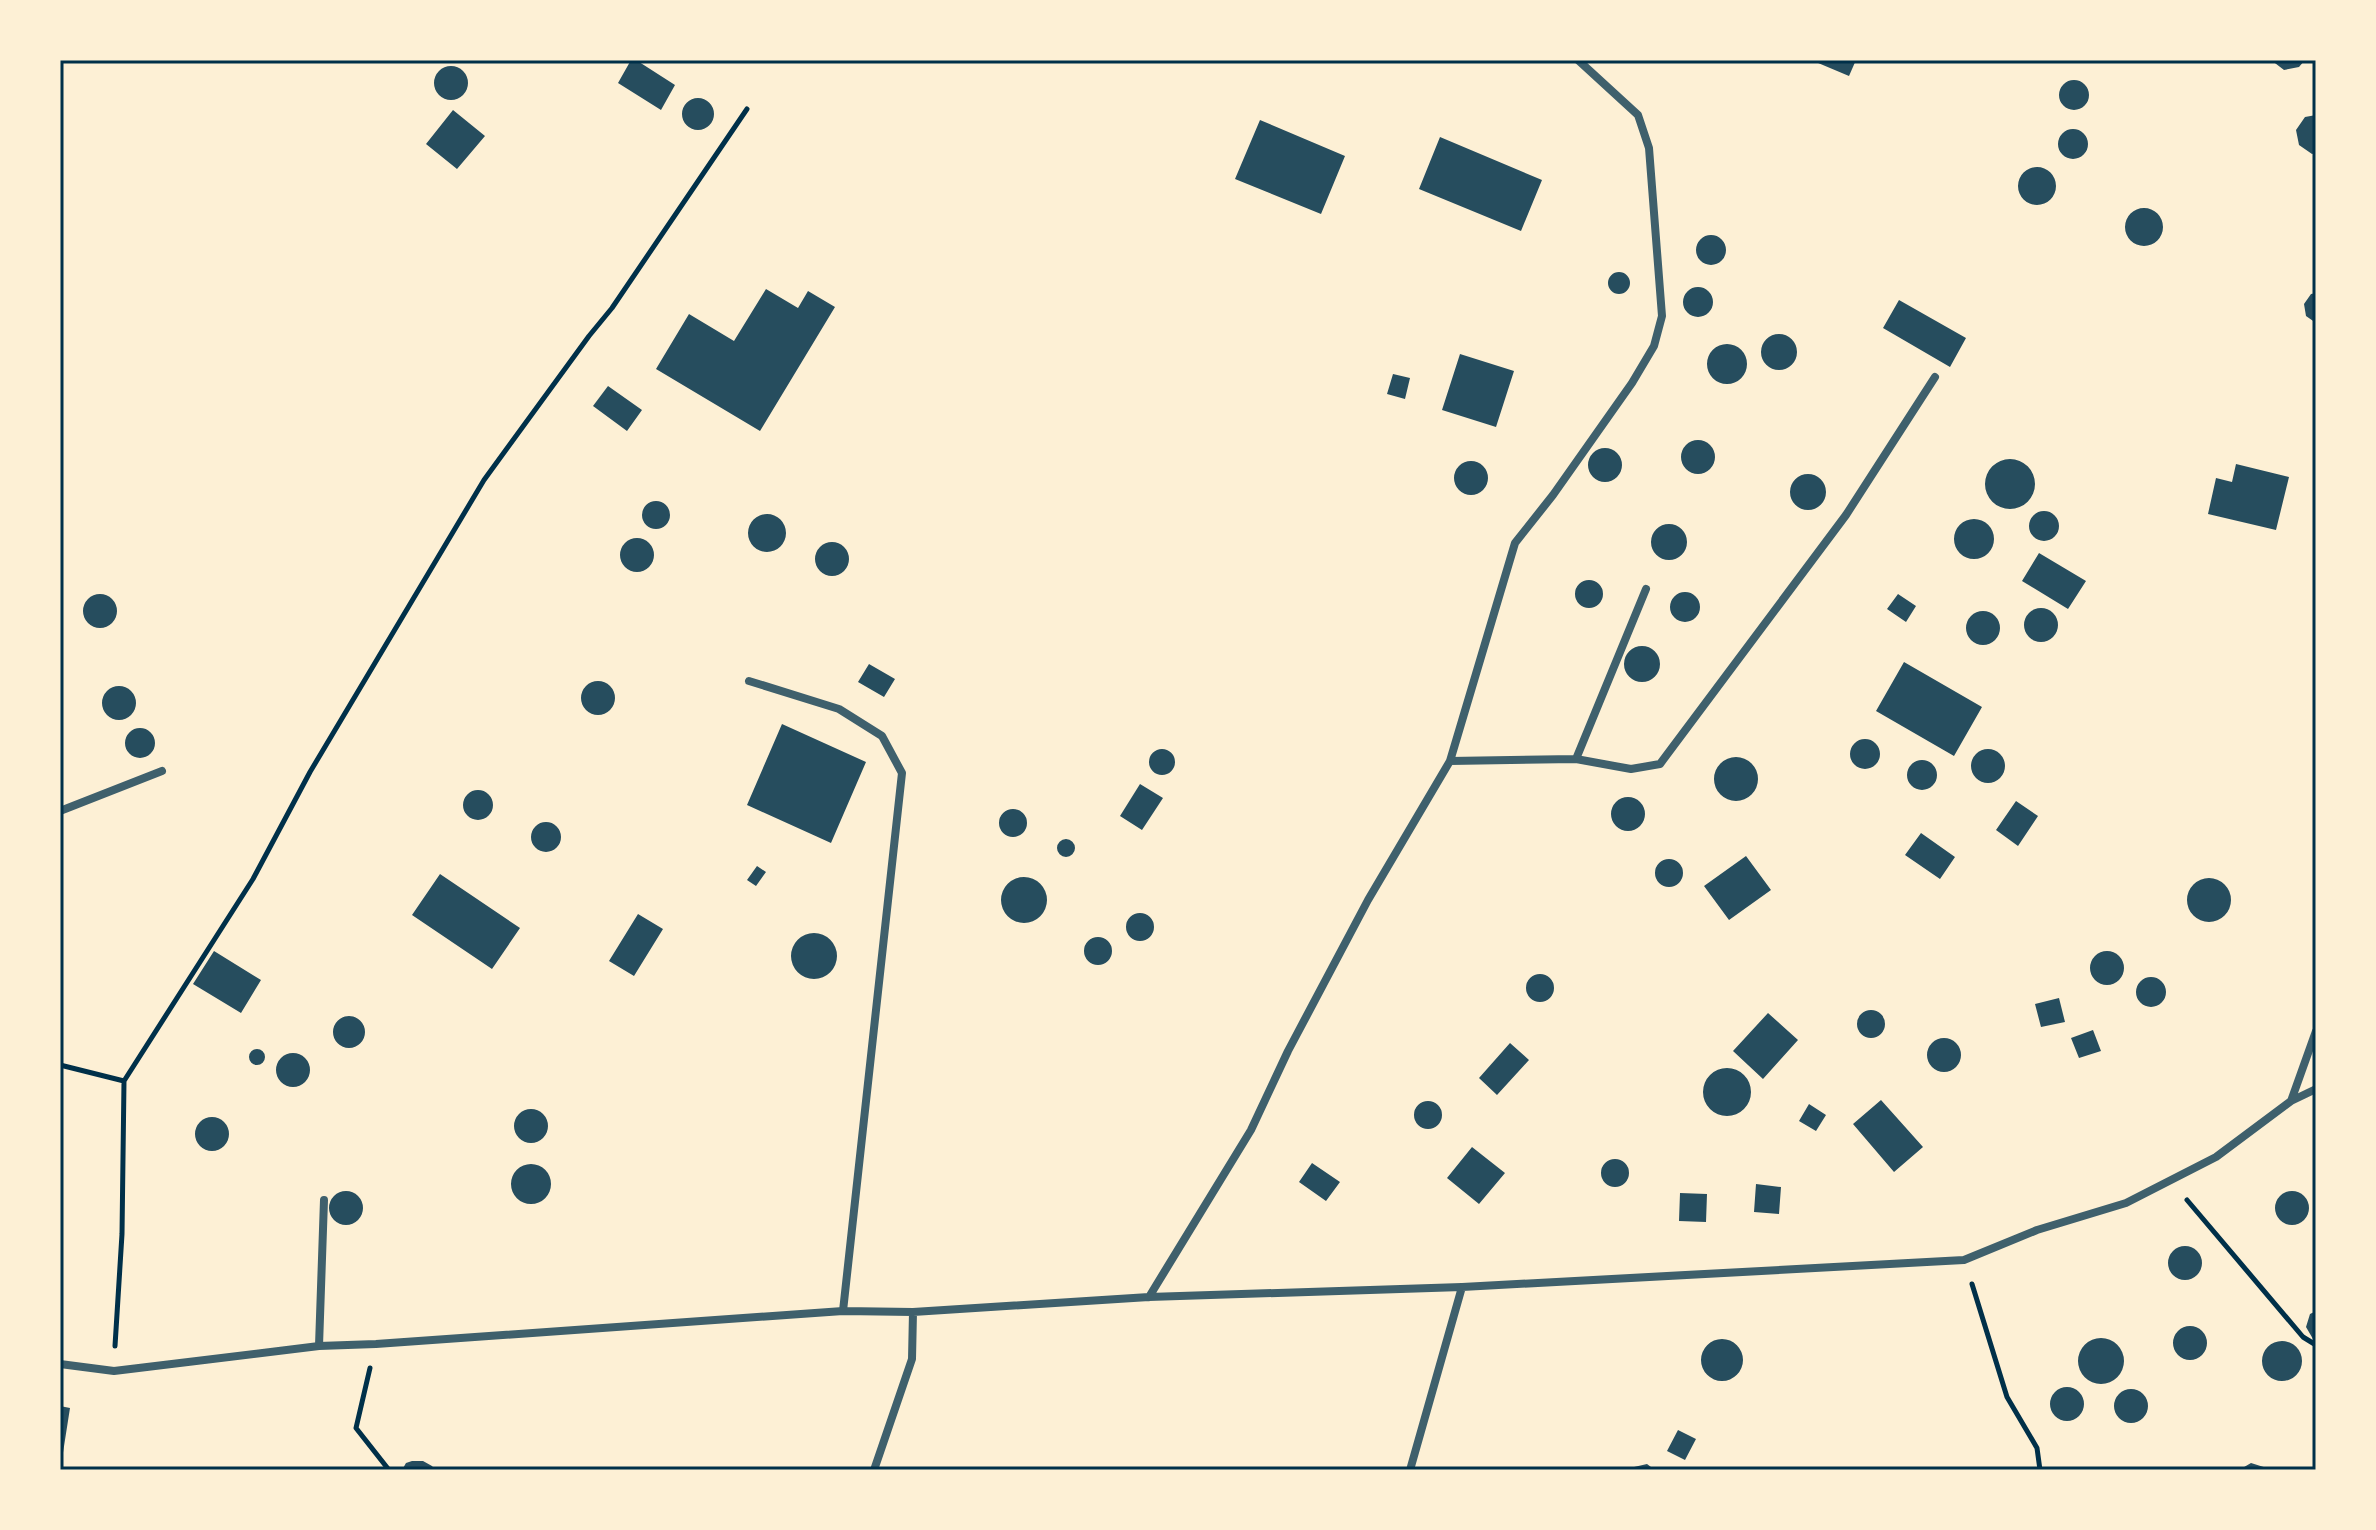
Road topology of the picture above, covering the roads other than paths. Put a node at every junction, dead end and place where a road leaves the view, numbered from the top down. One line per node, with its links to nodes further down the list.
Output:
1 (1578, 60): 6 (street)
2 (1935, 377): 5 (street)
3 (1646, 589): 5 (street)
4 (749, 681): 15 (street)
5 (1576, 759): 6 (street)
6 (1450, 761): 14 (street)
7 (162, 771): 8 (street)
8 (60, 811)
9 (2316, 1031): 11 (street)
10 (2316, 1089): 11 (street)
11 (2291, 1101): 13 (street)
12 (324, 1200): 17 (street)
13 (1462, 1287): 14 (street); 20 (street)
14 (1149, 1297): 16 (street)
15 (843, 1311): 16 (street); 17 (street)
16 (913, 1312): 19 (street)
17 (319, 1346): 18 (street)
18 (60, 1364)
19 (874, 1470)
20 (1410, 1470)

